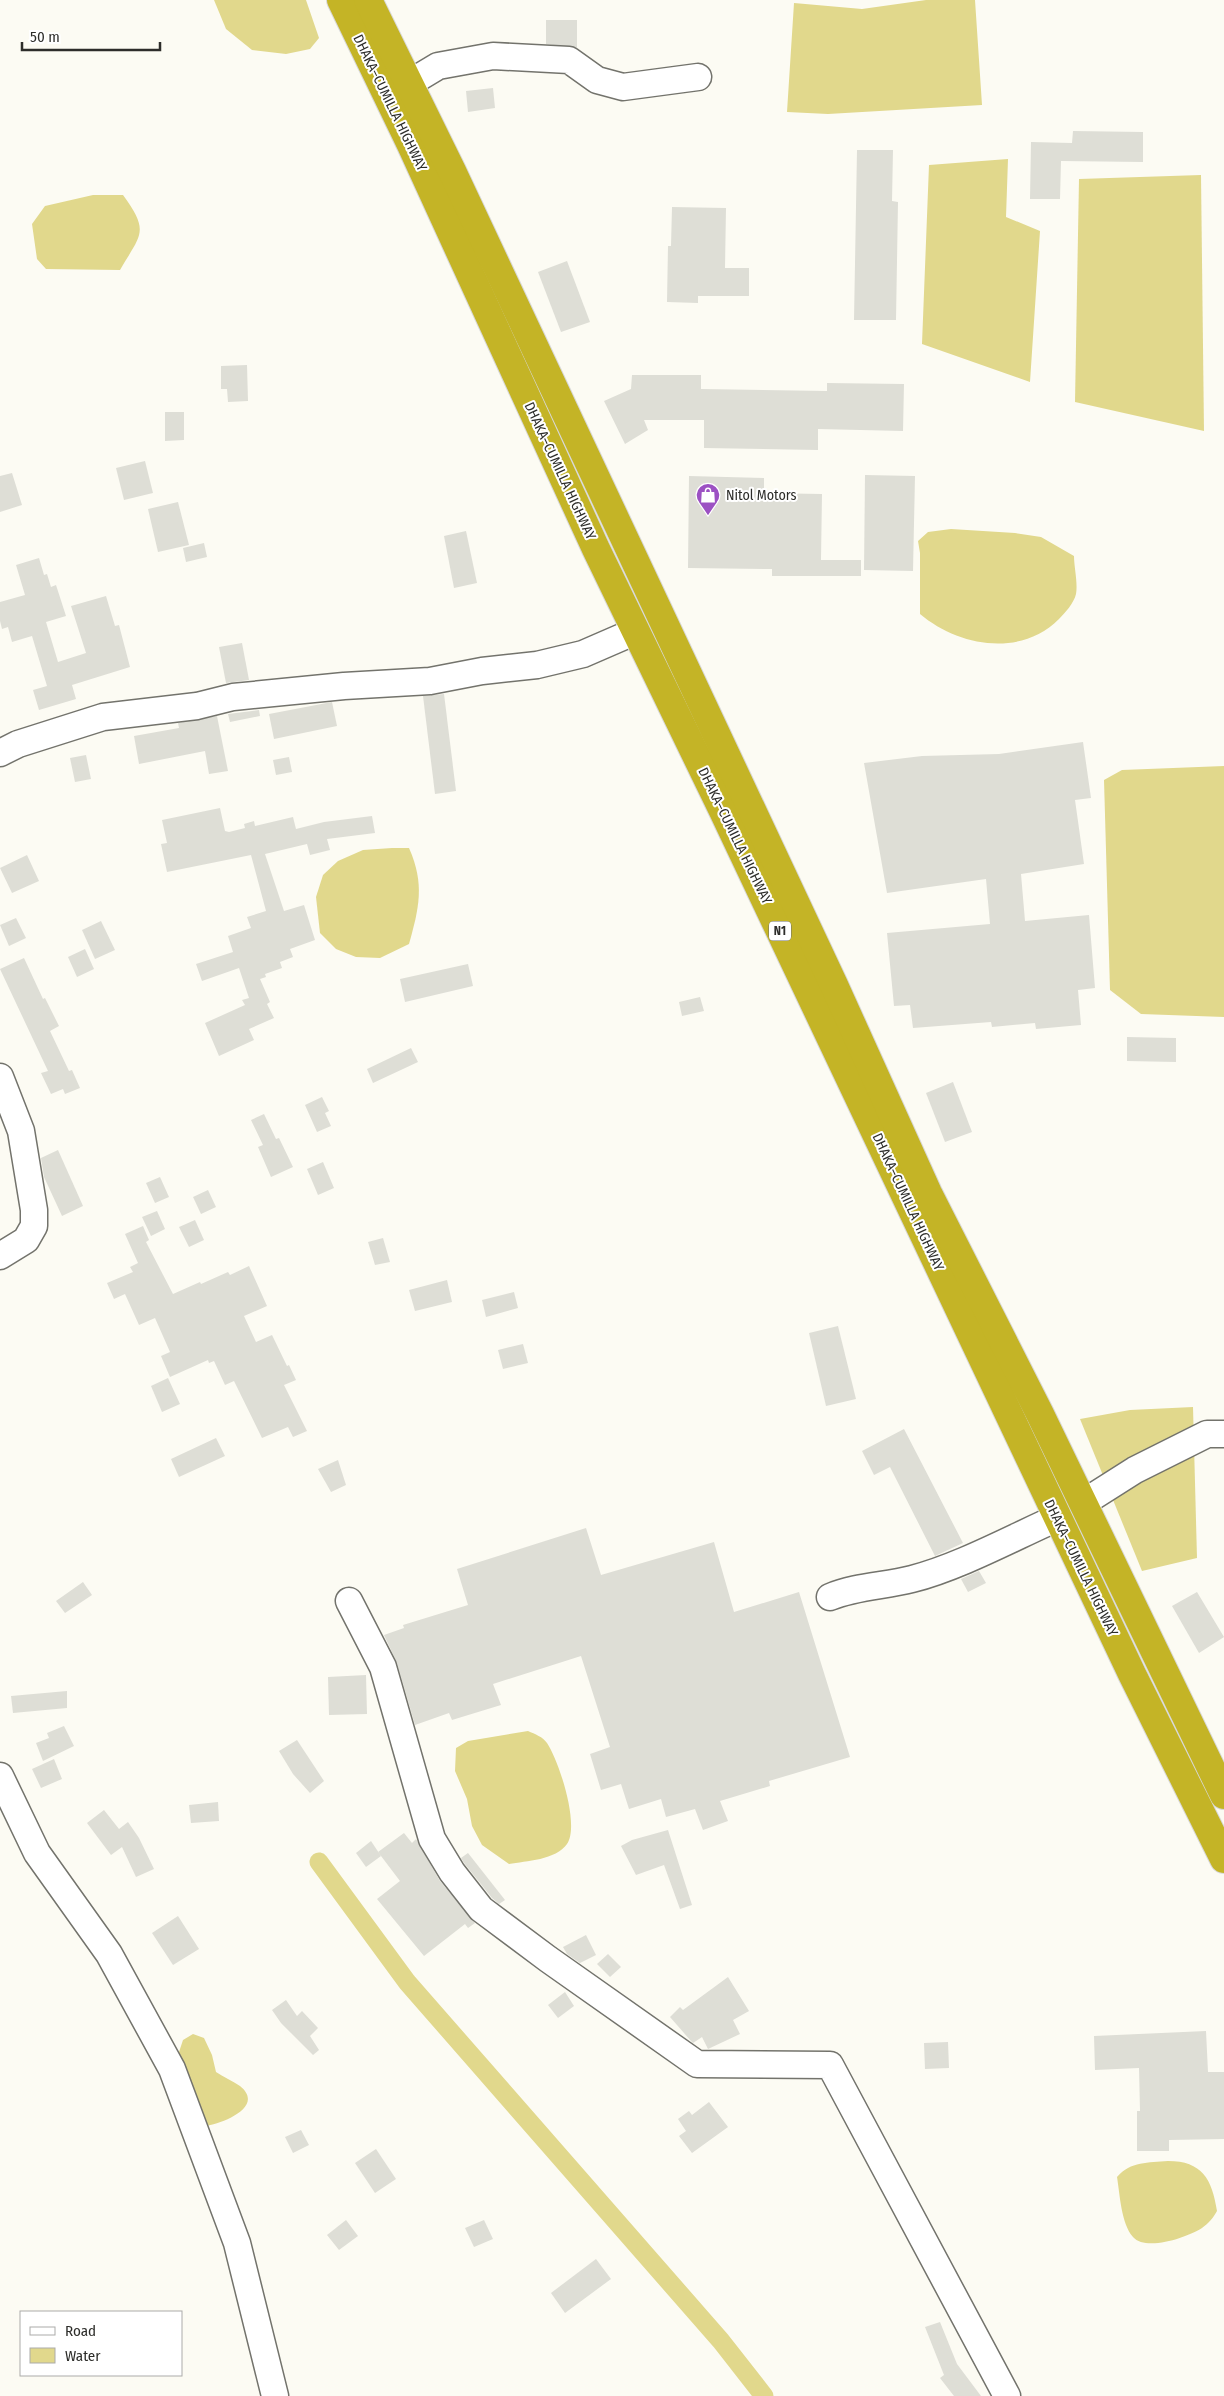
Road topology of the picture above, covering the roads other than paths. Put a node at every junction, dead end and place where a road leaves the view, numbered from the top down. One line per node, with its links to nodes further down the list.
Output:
1 (341, 0): 5 (highway, DHAKA–CUMILLA HIGHWAY / N1)
2 (368, 0): 4 (highway, DHAKA–CUMILLA HIGHWAY / N1)
3 (698, 78): 4 (street)
4 (408, 84): 10 (highway, DHAKA–CUMILLA HIGHWAY / N1)
5 (636, 631): 6 (street); 11 (highway, DHAKA–CUMILLA HIGHWAY / N1)
6 (0, 753)
7 (0, 1077): 8 (street)
8 (0, 1256)
9 (1224, 1434): 10 (street)
10 (1083, 1503): 15 (highway, DHAKA–CUMILLA HIGHWAY / N1)
11 (1057, 1518): 12 (street); 16 (highway, DHAKA–CUMILLA HIGHWAY / N1)
12 (830, 1597)
13 (349, 1601): 18 (street)
14 (0, 1776): 17 (street)
15 (1224, 1795)
16 (1224, 1859)
17 (275, 2396)
18 (1007, 2396)

